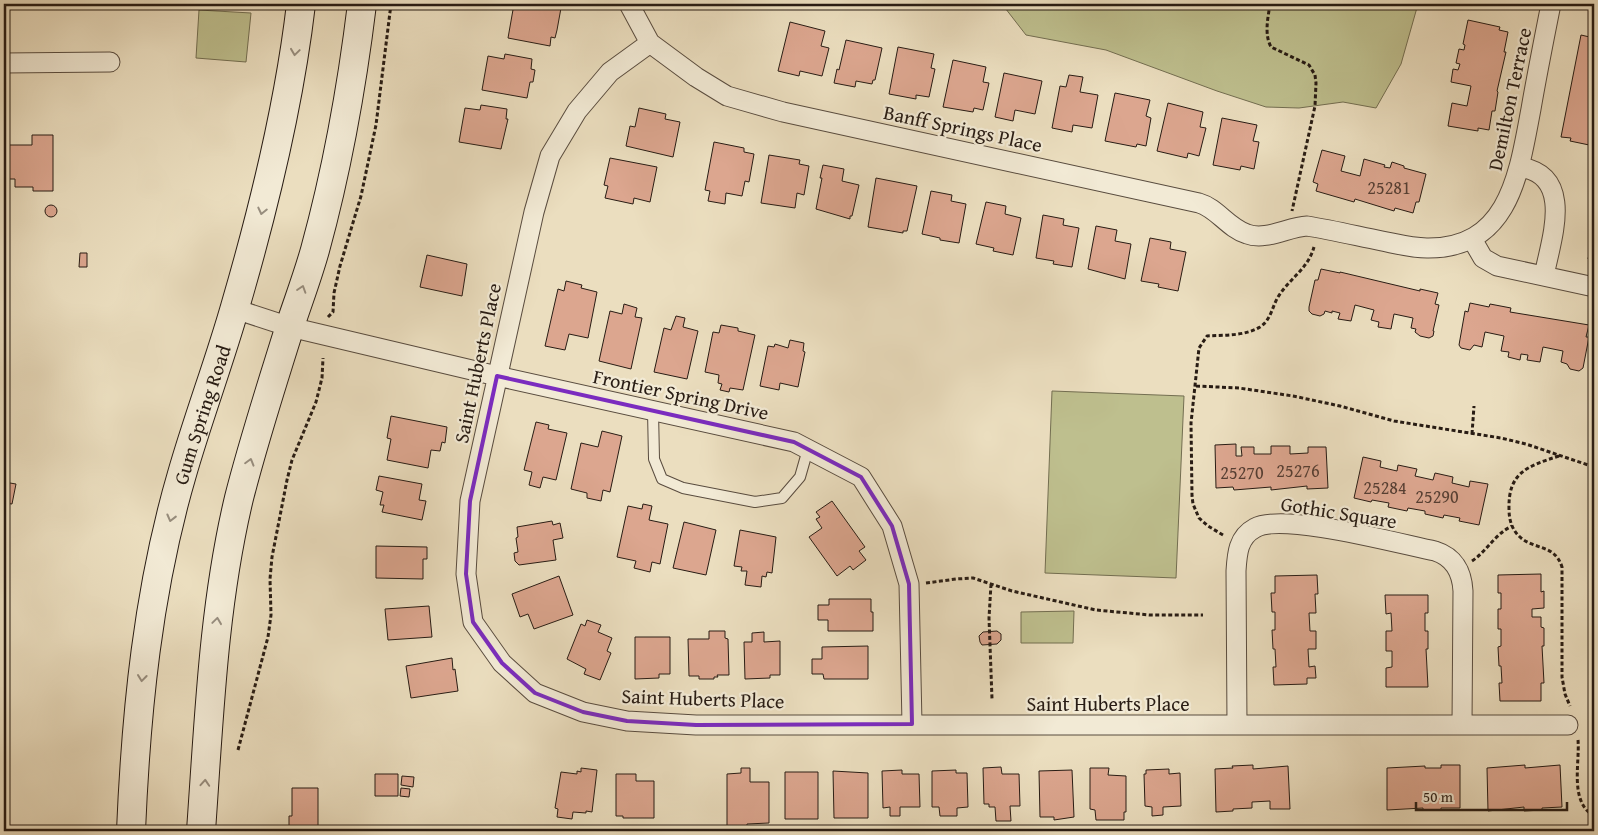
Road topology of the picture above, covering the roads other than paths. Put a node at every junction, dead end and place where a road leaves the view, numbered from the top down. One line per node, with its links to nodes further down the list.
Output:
1 (298, 4): 13 (main road, Gum Spring Road, one-way to 13)
2 (362, 4): 14 (main road, one-way to 2)
3 (629, 4): 5 (street, Banff Springs Place)
4 (1551, 4): 8 (street, Demilton Terrace)
5 (650, 43): 9 (street, Banff Springs Place); 15 (street, Saint Huberts Place)
6 (110, 62): 7 (street)
7 (4, 63)
8 (1520, 167): 10 (street, Demilton Terrace); 11 (street)
9 (1316, 236): 10 (street, Demilton Terrace)
10 (1472, 239): 11 (street)
11 (1544, 276): 12 (street)
12 (1594, 287)
13 (235, 309): 14 (street, Frontier Spring Drive); 22 (main road, Gum Spring Road, one-way to 22)
14 (290, 327): 15 (street, Frontier Spring Drive); 23 (main road, one-way to 14)
15 (498, 376): 16 (street, Frontier Spring Drive); 19 (street, Saint Huberts Place)
16 (653, 411): 17 (street, Frontier Spring Drive); 17 (lane)
17 (808, 449): 19 (street, Frontier Spring Drive)
18 (1572, 723): 20 (street, Saint Huberts Place)
19 (912, 724): 21 (street, Saint Huberts Place)
20 (1462, 724): 21 (street, Saint Huberts Place); 21 (street, Gothic Square)
21 (1237, 725)
22 (131, 831)
23 (201, 831)

